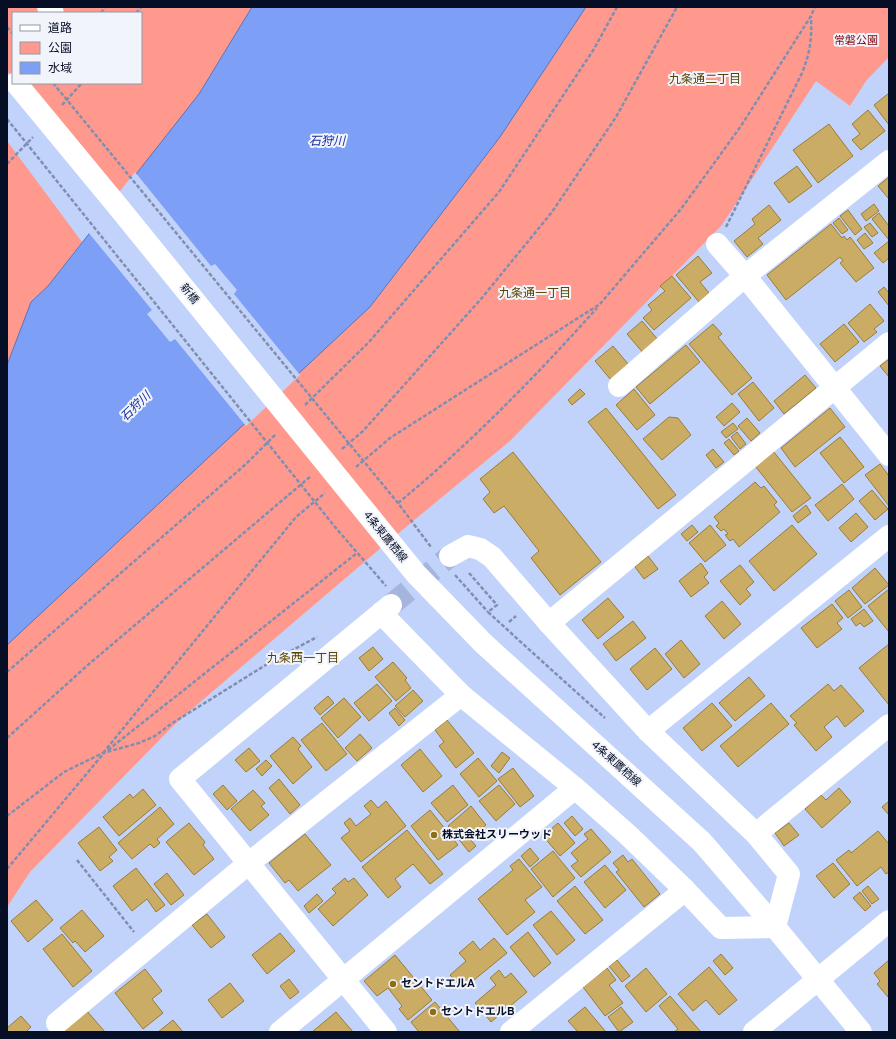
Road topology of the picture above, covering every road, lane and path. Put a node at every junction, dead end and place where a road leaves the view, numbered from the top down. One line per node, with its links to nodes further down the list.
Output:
1 (617, 7): 14 (path)
2 (677, 7): 16 (path)
3 (815, 7): 4 (path)
4 (811, 16): 9 (path); 19 (path)
5 (17, 84): 20 (street, 新橋)
6 (54, 84): 19 (path)
7 (7, 119): 22 (path)
8 (889, 161): 10 (street)
9 (717, 244): 10 (street)
10 (745, 276): 12 (street); 13 (street)
11 (889, 343): 13 (street)
12 (619, 386)
13 (836, 387): 17 (street); 28 (street)
14 (302, 408)
15 (279, 430): 30 (path)
16 (339, 452)
17 (889, 455)
18 (315, 472): 34 (path)
19 (398, 503): 23 (path)
20 (360, 506): 44 (street, 4条東鷹栖線)
21 (889, 536): 33 (street)
22 (357, 553): 25 (path); 35 (path)
23 (451, 556): 27 (path); 28 (street)
24 (469, 573): 26 (path)
25 (379, 577)
26 (497, 605)
27 (488, 612)
28 (549, 624): 33 (street)
29 (342, 644): 31 (street); 35 (path); 40 (street)
30 (7, 672)
31 (461, 695): 36 (street); 40 (street)
32 (889, 725): 38 (street)
33 (648, 731): 38 (street)
34 (7, 738)
35 (103, 753): 37 (path); 41 (path)
36 (575, 788): 42 (street); 46 (street)
37 (7, 816)
38 (756, 834): 44 (street)
39 (77, 860): 45 (path)
40 (249, 863): 45 (street); 46 (street)
41 (7, 869)
42 (685, 890): 44 (street); 51 (street)
43 (889, 921): 47 (street)
44 (775, 927): 47 (street, 4条東鷹栖線)
45 (147, 948): 48 (street)
46 (343, 979): 49 (street); 50 (street)
47 (818, 980): 52 (street); 53 (street, 4条東鷹栖線)
48 (57, 1023)
49 (280, 1032)
50 (386, 1032)
51 (510, 1032)
52 (754, 1032)
53 (861, 1032)

